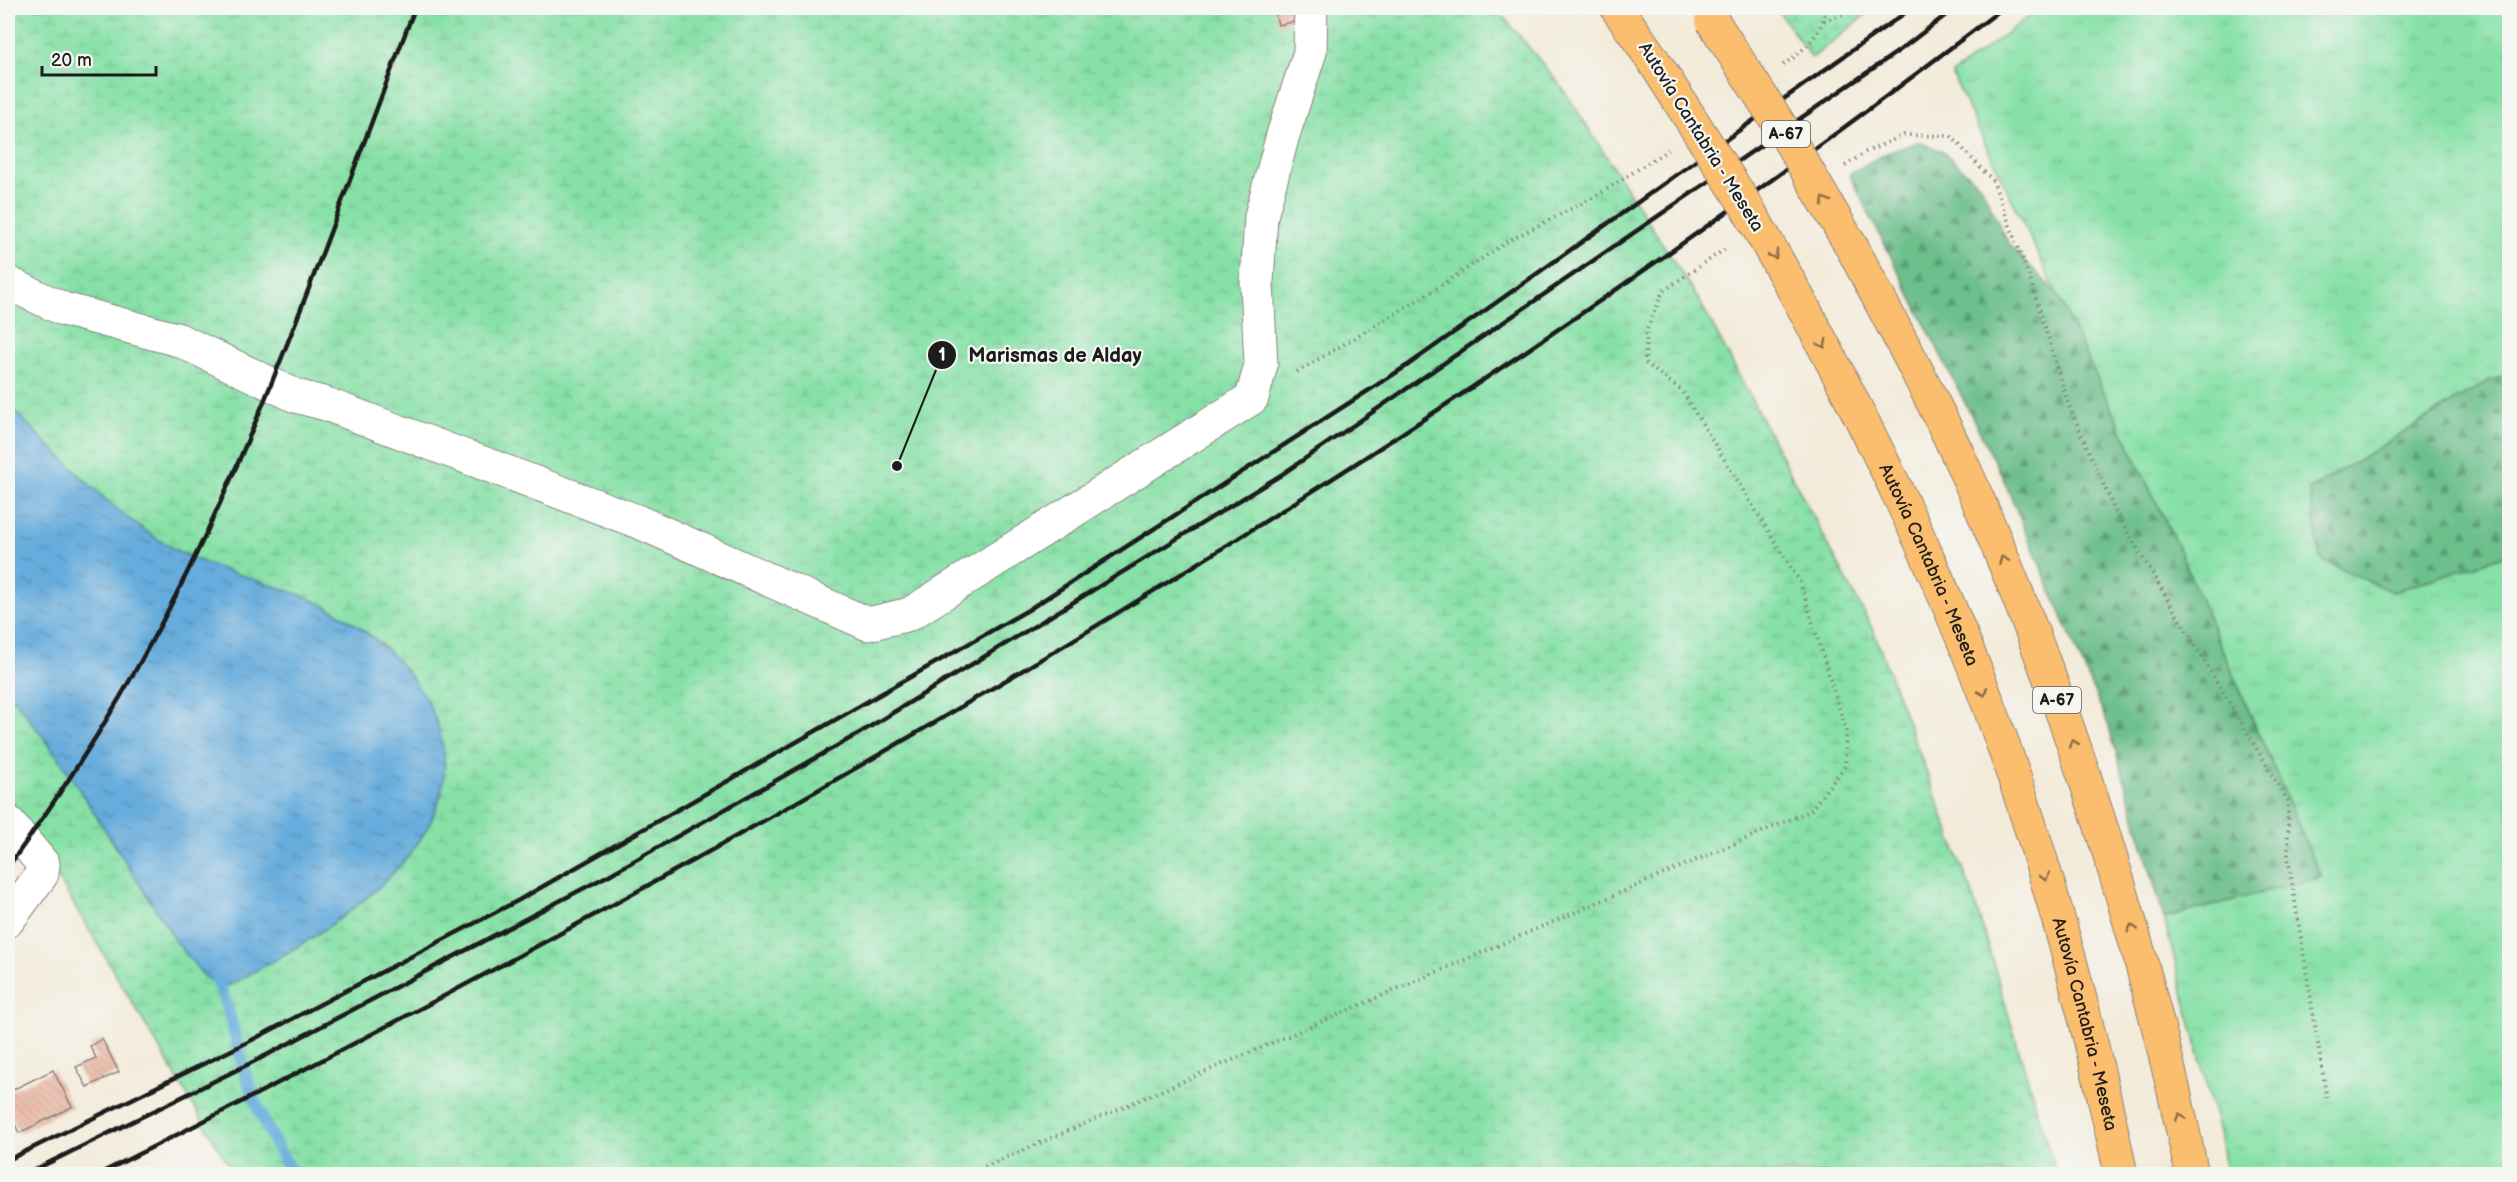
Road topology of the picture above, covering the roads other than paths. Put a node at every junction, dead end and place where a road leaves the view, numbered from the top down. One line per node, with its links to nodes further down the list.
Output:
1 (1311, 8): 4 (street)
2 (1617, 8): 7 (highway, Autovía Cantabria - Meseta, one-way to 7, bridge)
3 (1708, 14): 8 (highway, A-67, one-way to 3, bridge)
4 (8, 283)
5 (8, 822): 6 (street)
6 (8, 920)
7 (2121, 1174)
8 (2192, 1174)

